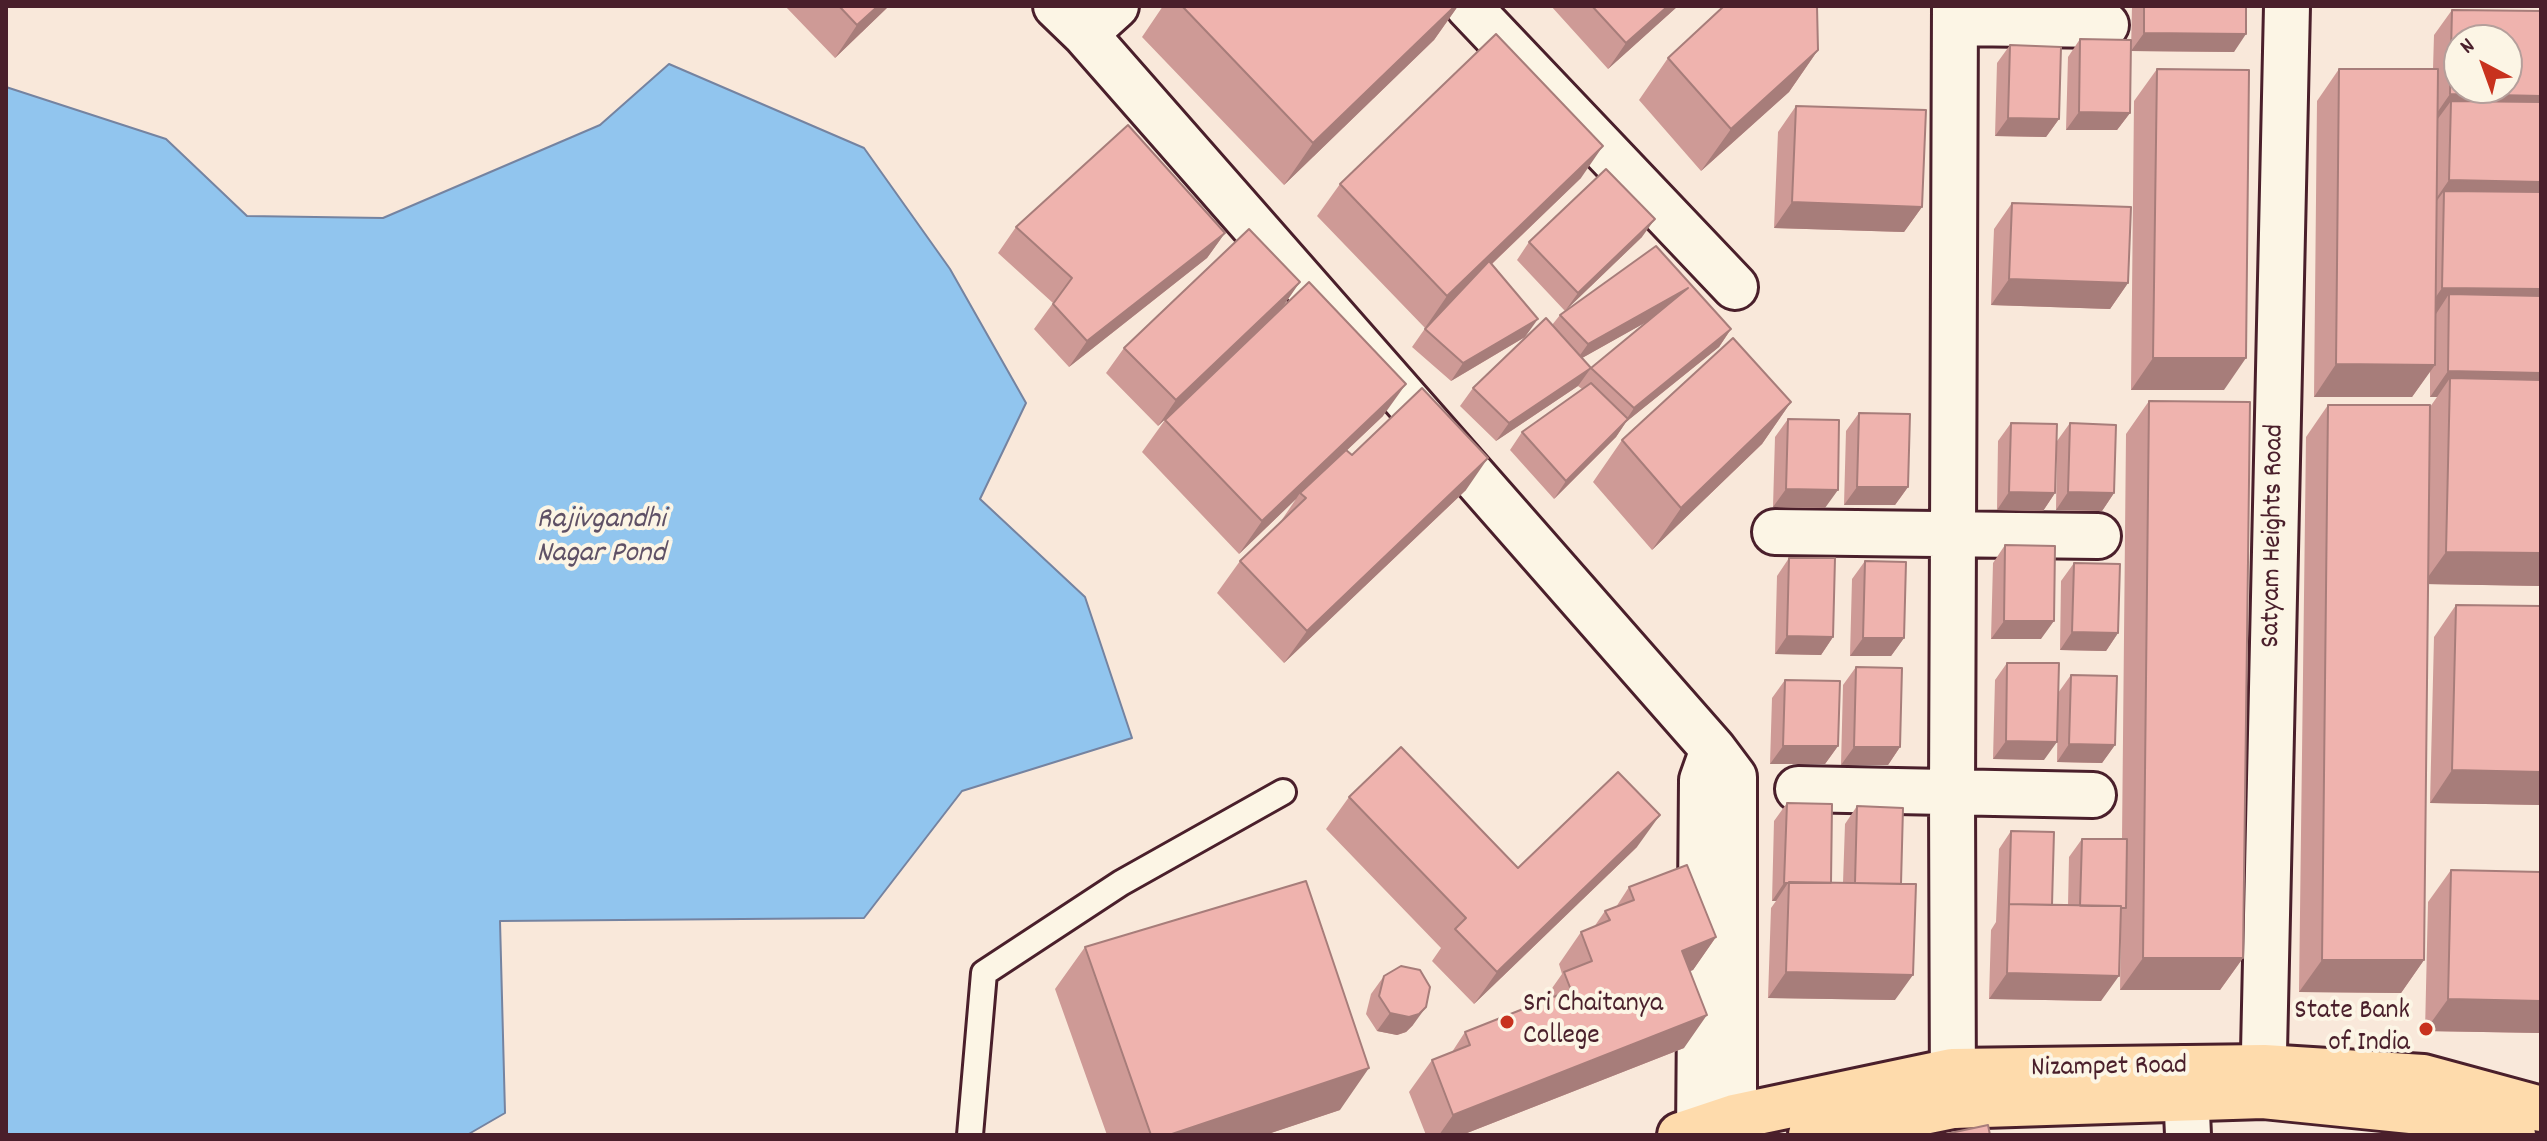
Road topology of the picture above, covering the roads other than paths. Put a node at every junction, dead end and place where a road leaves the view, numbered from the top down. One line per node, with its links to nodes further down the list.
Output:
1 (1468, 6): 6 (street)
2 (2287, 6): 14 (street, Satyam Heights Road)
3 (1086, 15): 19 (street)
4 (1955, 15): 5 (street); 8 (street)
5 (2106, 25)
6 (1735, 287)
7 (1775, 532): 8 (street)
8 (1953, 534): 9 (street); 12 (street)
9 (2098, 536)
10 (1798, 789): 12 (street)
11 (1283, 792): 20 (lane)
12 (1952, 793): 13 (street); 15 (street)
13 (2093, 795)
14 (2264, 1082): 16 (main road, Nizampet Road); 17 (main road, Nizampet Road)
15 (1953, 1088): 16 (main road, Nizampet Road); 19 (main road, Nizampet Road); 21 (main road, Nizampet Road)
16 (2186, 1100)
17 (2421, 1108): 18 (main road, Nizampet Road); 22 (main road, Nizampet Road)
18 (2541, 1109)
19 (1710, 1130)
20 (970, 1135)
21 (1811, 1135)
22 (2513, 1135)

